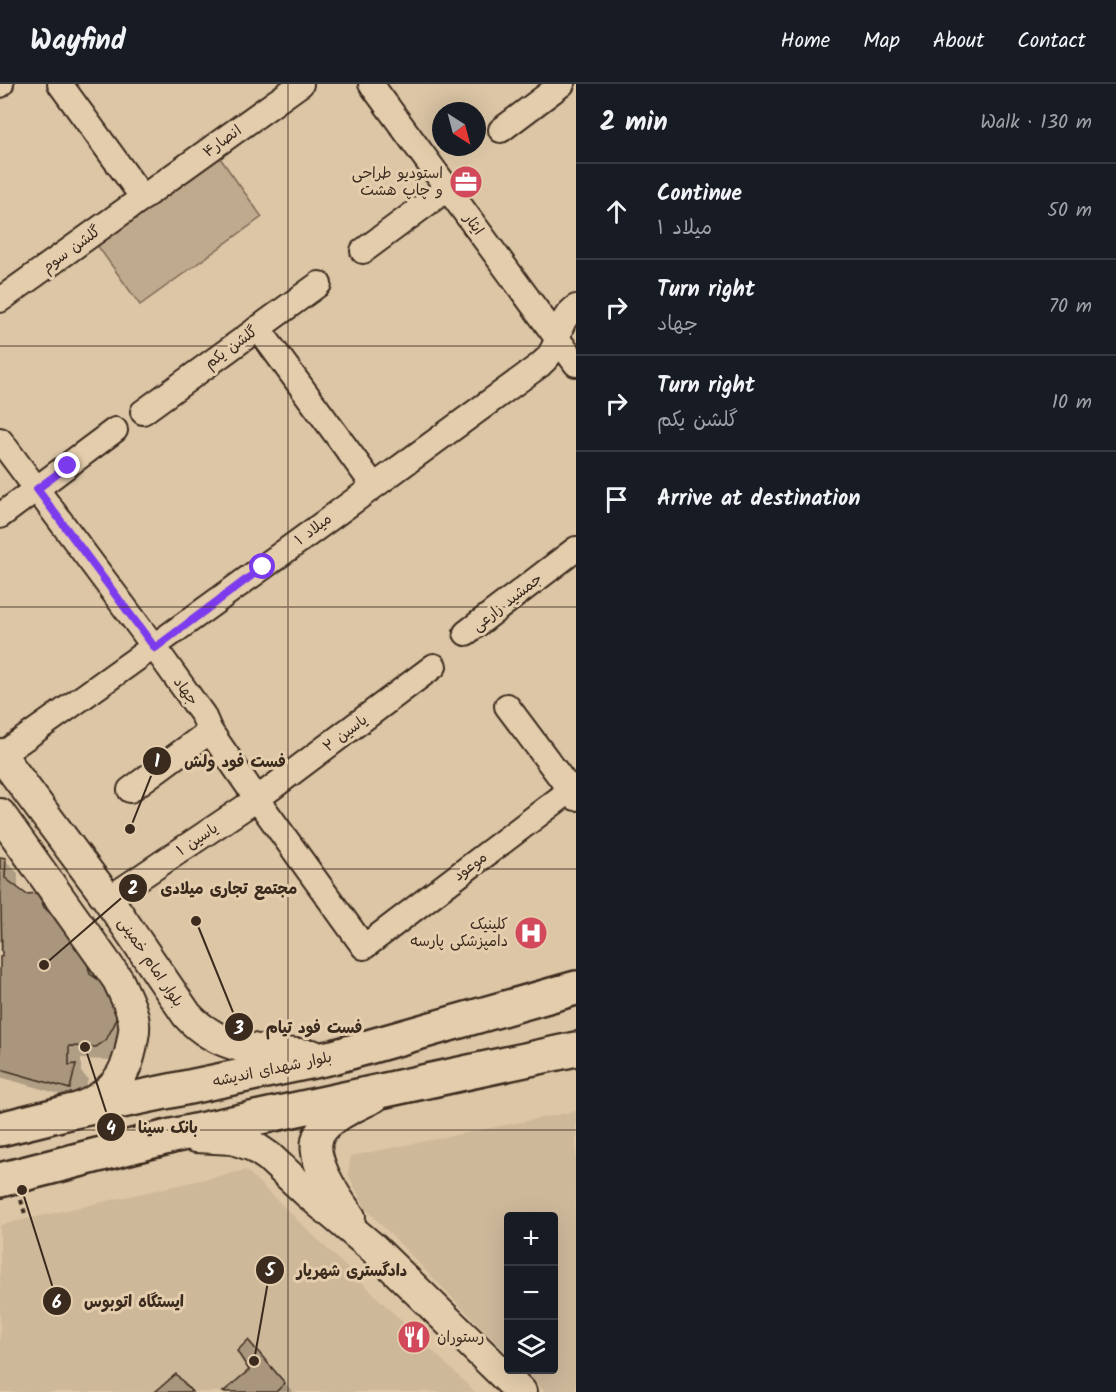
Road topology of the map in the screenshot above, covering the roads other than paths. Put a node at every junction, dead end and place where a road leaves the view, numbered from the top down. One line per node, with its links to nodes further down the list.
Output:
1 (60, 84): 7 (street)
2 (301, 84): 7 (street, انصار۴)
3 (371, 84): 6 (street, ایثار)
4 (562, 84): 5 (street)
5 (501, 130)
6 (448, 188): 8 (street); 13 (street, ایثار)
7 (143, 198): 10 (street, گلشن سوم)
8 (363, 251)
9 (319, 284): 12 (street, گلشن یکم)
10 (0, 300)
11 (576, 307): 13 (street, میلاد ۱)
12 (258, 328): 15 (street, گلشن یکم); 18 (street)
13 (557, 337): 14 (street, ایثار); 18 (street, میلاد ۱)
14 (576, 364)
15 (143, 412)
16 (115, 430): 19 (street)
17 (0, 441): 19 (street, جهاد)
18 (374, 486): 23 (street, میلاد ۱)
19 (37, 489): 20 (street); 23 (street, جهاد)
20 (0, 516)
21 (576, 549): 22 (street, جمشید زارعی)
22 (466, 633)
23 (155, 648): 26 (street, جهاد); 27 (street, میلاد ۱)
24 (434, 666): 30 (street, یاسین ۲)
25 (507, 706): 29 (street)
26 (210, 731): 28 (street); 30 (street, جهاد)
27 (1, 754): 32 (street, بلوار امام خمینی)
28 (130, 790)
29 (574, 791): 33 (street, موعود)
30 (257, 799): 32 (street, یاسین ۱); 33 (street, جهاد)
31 (0, 814): 35 (street)
32 (108, 899): 34 (street, بلوار امام خمینی)
33 (364, 946)
34 (149, 957): 35 (street); 38 (street, بلوار امام خمینی)
35 (118, 980): 40 (street)
36 (576, 988): 38 (main road, بلوار شهدای اندیشه)
37 (576, 1049): 39 (main road)
38 (333, 1056): 40 (main road, بلوار شهدای اندیشه)
39 (390, 1089): 42 (main road); 44 (street)
40 (69, 1112): 41 (main road, بلوار شهدای اندیشه)
41 (0, 1129)
42 (172, 1136): 43 (main road); 44 (street)
43 (0, 1180)
44 (374, 1248): 45 (street)
45 (521, 1392)

